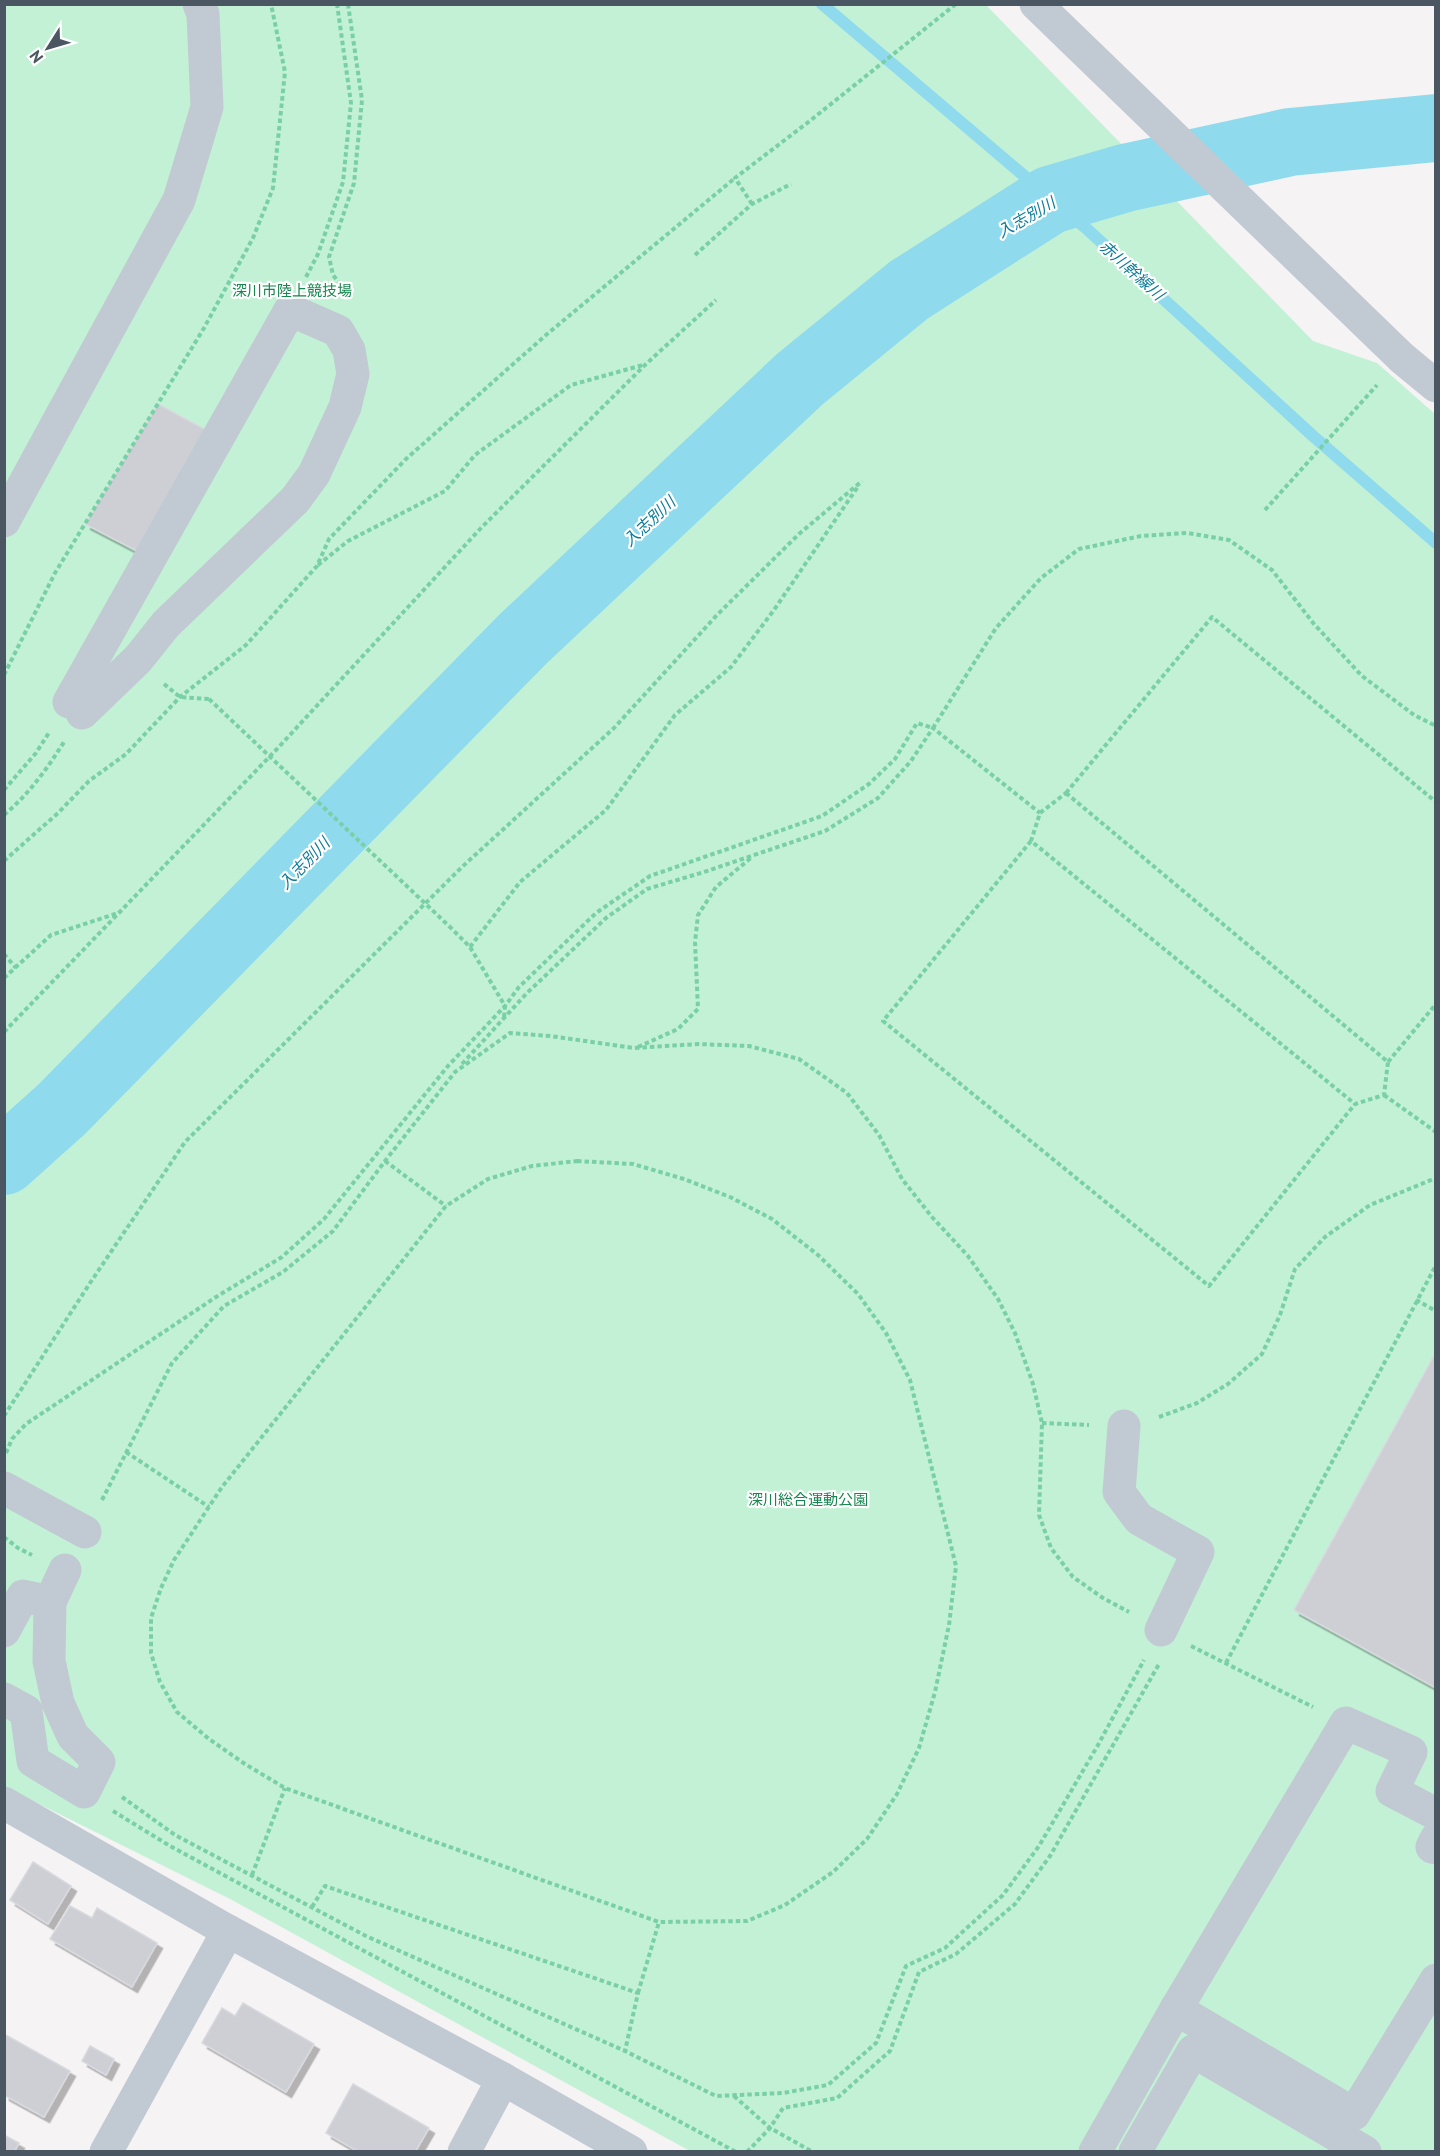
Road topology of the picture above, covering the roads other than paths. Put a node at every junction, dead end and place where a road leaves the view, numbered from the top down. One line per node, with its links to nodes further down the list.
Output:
1 (199, 4): 5 (street)
2 (1036, 4): 4 (street)
3 (290, 310): 3 (street)
4 (1436, 386)
5 (4, 521)
6 (1124, 1426): 12 (street)
7 (4, 1488): 8 (street)
8 (85, 1532)
9 (65, 1570): 10 (street)
10 (50, 1602): 11 (street); 13 (street)
11 (4, 1631)
12 (1168, 1634)
13 (4, 1699)
14 (4, 1803): 18 (street)
15 (1436, 1814): 20 (street)
16 (1436, 1839): 17 (street)
17 (1436, 1848)
18 (228, 1931): 21 (street); 22 (street)
19 (1436, 1980): 20 (street)
20 (1176, 2009): 25 (street)
21 (503, 2079): 23 (street); 24 (street)
22 (105, 2151)
23 (464, 2151)
24 (631, 2151)
25 (1095, 2151)
26 (1135, 2151): 27 (street)
27 (1365, 2151)

